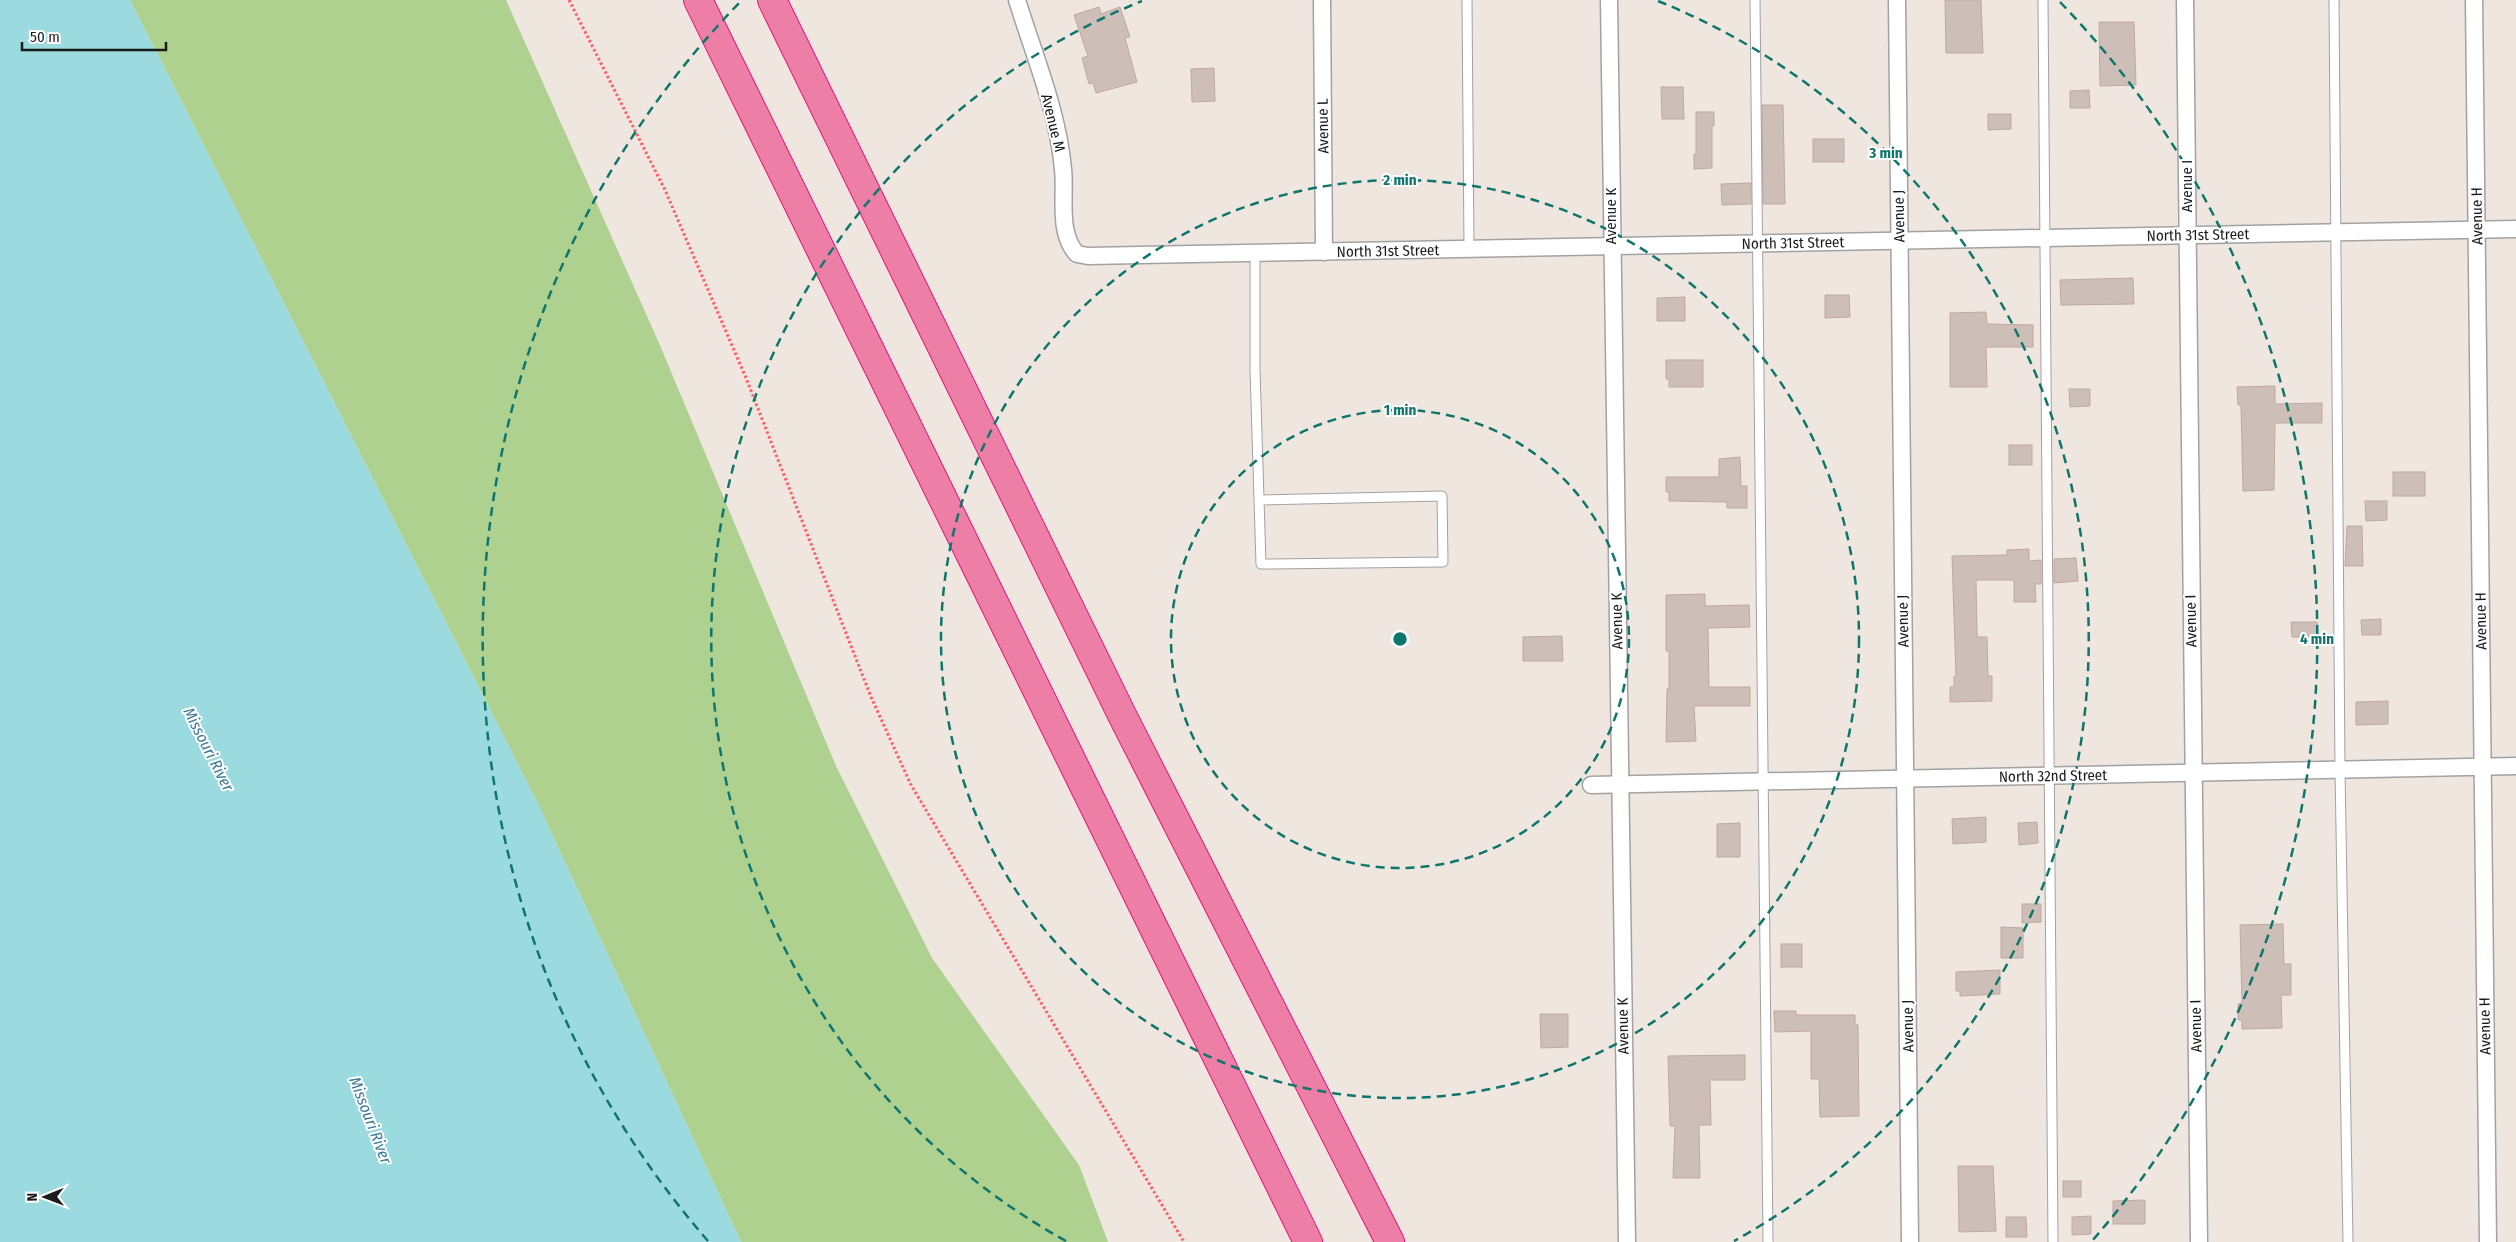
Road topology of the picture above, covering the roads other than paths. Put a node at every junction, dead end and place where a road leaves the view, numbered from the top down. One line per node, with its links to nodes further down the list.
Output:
1 (698, 0): 35 (highway)
2 (772, 0): 36 (highway)
3 (1017, 0): 21 (street, Avenue M)
4 (1322, 0): 23 (street, Avenue L)
5 (1466, 0): 22 (lane)
6 (1609, 0): 20 (street, Avenue K)
7 (1755, 0): 19 (lane)
8 (1897, 0): 18 (street, Avenue J)
9 (2043, 0): 17 (lane)
10 (2185, 0): 16 (street, Avenue I)
11 (2334, 0): 15 (lane)
12 (2474, 0): 13 (street, Avenue H)
13 (2477, 229): 14 (street, North 31st Street); 15 (street, North 31st Street); 27 (street, Avenue H)
14 (2516, 229)
15 (2336, 232): 16 (street, North 31st Street); 28 (lane)
16 (2187, 235): 17 (street, North 31st Street); 29 (street, Avenue I)
17 (2046, 238): 18 (street, North 31st Street); 30 (lane)
18 (1899, 241): 19 (street, North 31st Street); 31 (street, Avenue J)
19 (1757, 244): 20 (street, North 31st Street); 32 (lane)
20 (1611, 246): 22 (street, North 31st Street); 34 (street, Avenue K)
21 (1072, 248): 24 (street, North 31st Street)
22 (1468, 249): 23 (street, North 31st Street)
23 (1324, 252): 24 (street, North 31st Street)
24 (1255, 253): 25 (lane)
25 (1260, 500): 25 (lane)
26 (2516, 766): 27 (street, North 32nd Street)
27 (2483, 767): 28 (street, North 32nd Street); 43 (street, Avenue H)
28 (2340, 770): 29 (street, North 32nd Street); 42 (lane)
29 (2192, 773): 30 (street, North 32nd Street); 41 (street, Avenue I)
30 (2050, 776): 31 (street, North 32nd Street); 40 (lane)
31 (1905, 779): 32 (street, North 32nd Street); 39 (street, Avenue J)
32 (1764, 782): 34 (street, North 32nd Street); 38 (lane)
33 (1591, 784): 34 (street, North 32nd Street)
34 (1619, 784): 37 (street, Avenue K)
35 (1308, 1242)
36 (1390, 1242)
37 (1627, 1242)
38 (1768, 1242)
39 (1910, 1242)
40 (2054, 1242)
41 (2199, 1242)
42 (2348, 1242)
43 (2488, 1242)

